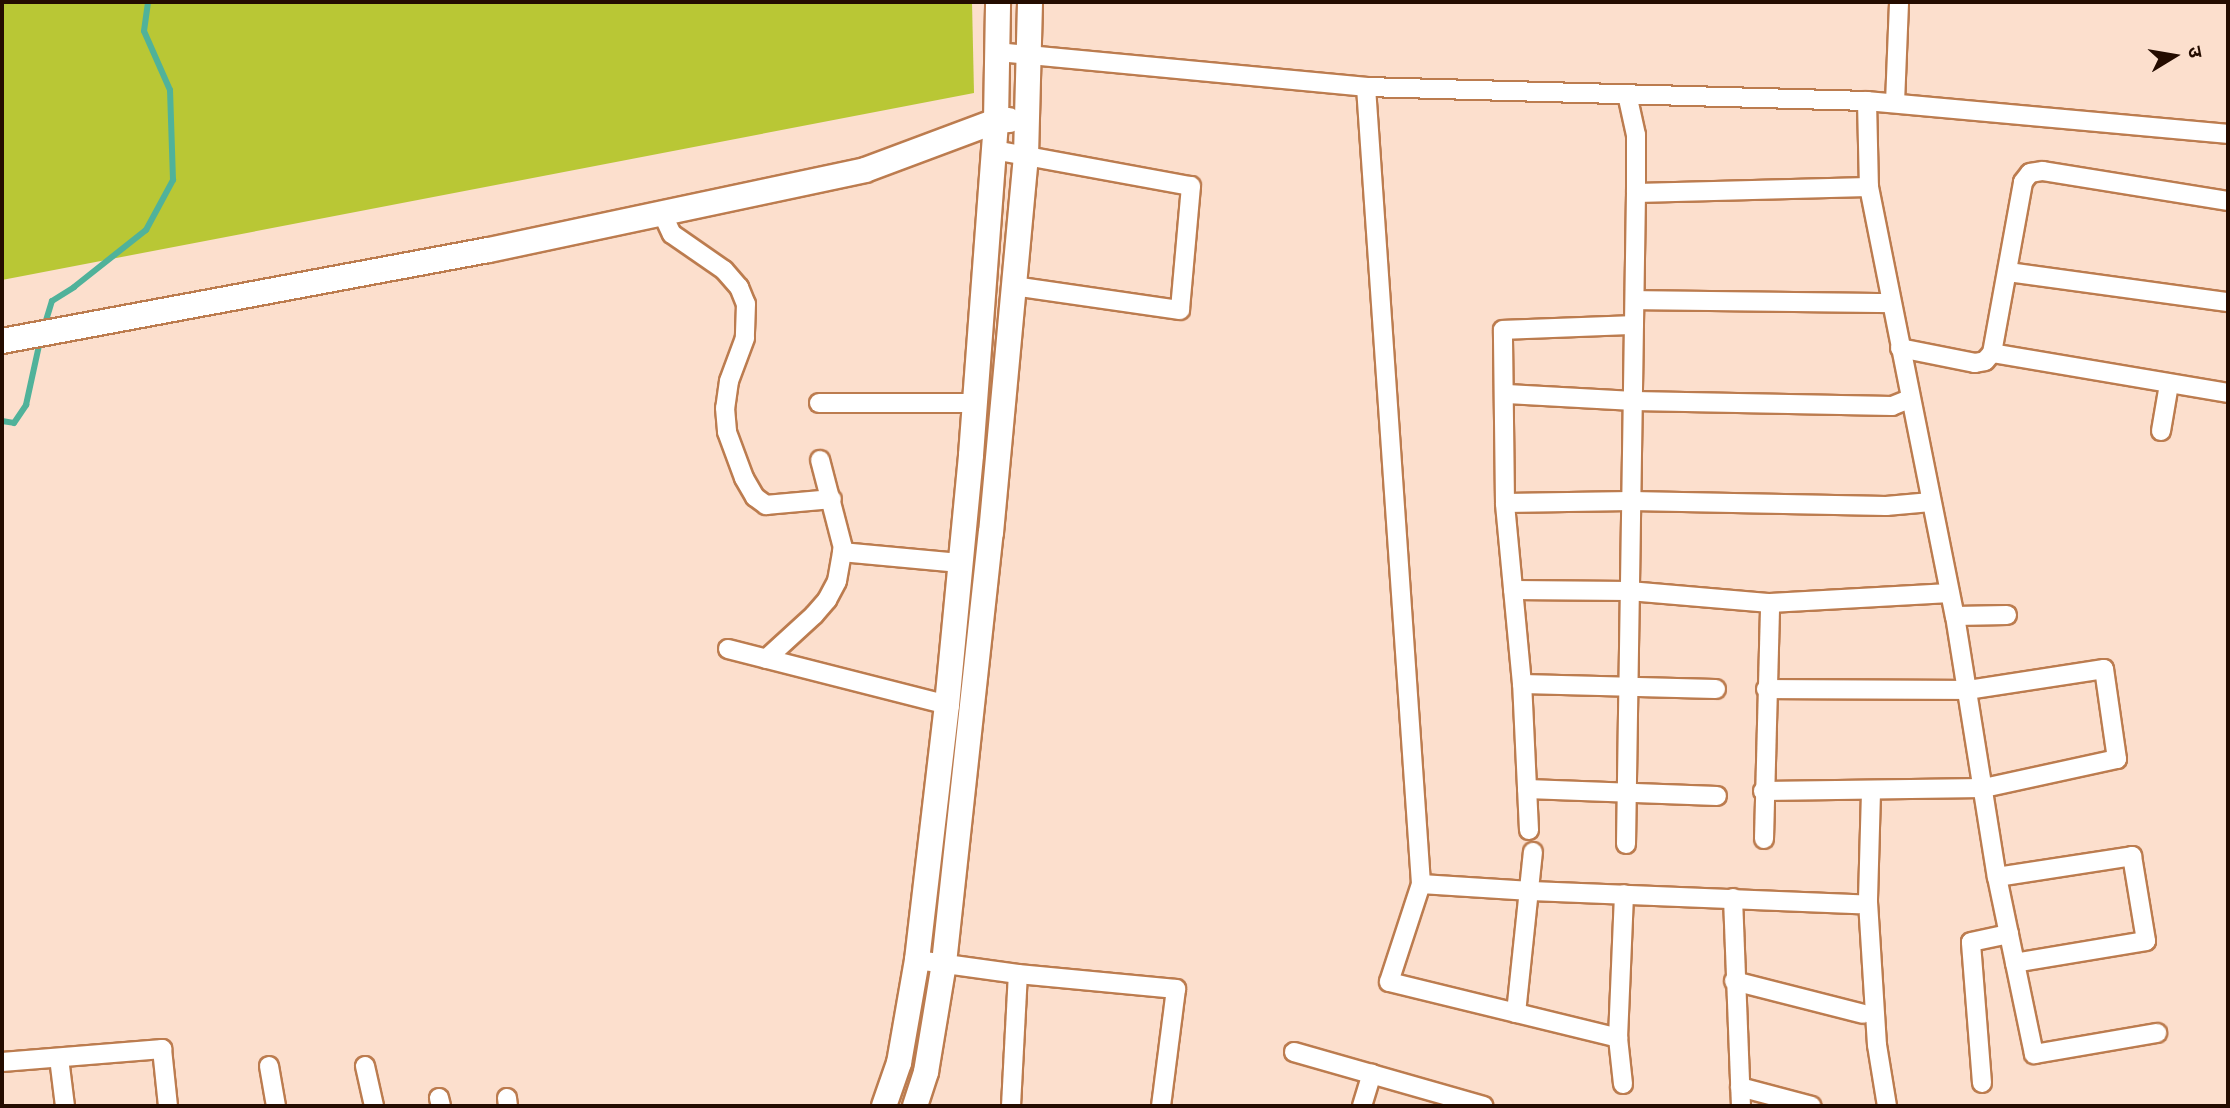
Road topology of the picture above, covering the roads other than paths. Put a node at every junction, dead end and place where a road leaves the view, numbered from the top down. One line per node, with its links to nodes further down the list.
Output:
1 (998, 2): 4 (street)
2 (1030, 2): 5 (street)
3 (1899, 2): 9 (street)
4 (998, 52): 5 (street); 11 (street)
5 (1028, 55): 6 (street); 10 (street)
6 (1366, 87): 7 (street); 70 (street)
7 (1627, 94): 8 (street); 16 (street)
8 (1867, 101): 9 (street); 15 (street)
9 (1895, 103): 12 (street)
10 (1027, 118): 11 (street); 14 (street)
11 (996, 121): 13 (street); 18 (street)
12 (2228, 134)
13 (994, 150): 14 (street); 33 (street)
14 (1026, 156): 20 (street); 20 (street)
15 (1869, 187): 16 (street); 23 (street)
16 (1636, 193): 21 (street)
17 (2228, 201): 19 (street)
18 (662, 213): 25 (street); 37 (street)
19 (2008, 272): 22 (street); 27 (street)
20 (1014, 286): 64 (street)
21 (1636, 300): 23 (street); 24 (street)
22 (2228, 302)
23 (1890, 303): 26 (street)
24 (1634, 326): 30 (street); 32 (street)
25 (8, 340)
26 (1900, 348): 27 (street); 31 (street)
27 (1992, 353): 28 (street)
28 (2169, 384): 29 (street); 35 (street)
29 (2228, 393)
30 (1507, 394): 32 (street); 40 (street)
31 (1909, 399): 32 (street); 39 (street)
32 (1634, 401): 38 (street)
33 (975, 403): 34 (street); 42 (street)
34 (819, 404)
35 (2161, 431)
36 (820, 460): 37 (street)
37 (832, 499): 41 (street)
38 (1631, 501): 39 (street); 40 (street); 44 (street)
39 (1931, 502): 45 (street)
40 (1506, 503): 43 (street)
41 (842, 552): 42 (street); 50 (street)
42 (961, 563): 56 (street)
43 (1513, 590): 44 (street); 51 (street)
44 (1629, 591): 46 (street); 52 (street)
45 (1950, 593): 46 (street); 48 (street)
46 (1770, 603): 54 (street)
47 (2007, 615): 48 (street)
48 (1955, 616): 55 (street)
49 (728, 649): 50 (street)
50 (766, 659): 56 (street)
51 (1522, 684): 52 (street); 58 (street)
52 (1630, 687): 53 (street); 60 (street)
53 (1716, 689)
54 (1766, 689): 55 (street); 59 (street)
55 (1969, 690): 57 (street); 57 (street)
56 (947, 705): 63 (street)
57 (1984, 788): 61 (street); 69 (street)
58 (1527, 789): 60 (street); 65 (street)
59 (1763, 791): 61 (street); 66 (street)
60 (1626, 792): 62 (street); 67 (street)
61 (1871, 792): 106 (street)
62 (1717, 796)
63 (935, 805): 64 (street); 76 (street)
64 (961, 805): 77 (street)
65 (1529, 830)
66 (1764, 839)
67 (1626, 844)
68 (1533, 852): 71 (street)
69 (1997, 877): 75 (street); 78 (street)
70 (1421, 884): 71 (street); 81 (street)
71 (1531, 891): 72 (street); 81 (street)
72 (1624, 894): 73 (street); 84 (street)
73 (1733, 898): 74 (street); 80 (street)
74 (1859, 904)
75 (2009, 934): 78 (street); 91 (street)
76 (917, 960): 77 (street); 98 (street)
77 (944, 963): 79 (street); 99 (street)
78 (2015, 963): 83 (street)
79 (1018, 974): 100 (street); 101 (street)
80 (1734, 981): 82 (street); 93 (street)
81 (1516, 1013): 84 (street)
82 (1863, 1014)
83 (2157, 1033)
84 (1618, 1038): 92 (street)
85 (1294, 1052): 90 (street)
86 (59, 1058): 87 (street); 94 (street); 95 (street)
87 (2, 1062)
88 (269, 1066): 96 (street)
89 (365, 1066): 97 (street)
90 (1372, 1074): 102 (street); 103 (street)
91 (1982, 1083)
92 (1623, 1084)
93 (1740, 1087): 104 (street); 105 (street)
94 (65, 1106)
95 (168, 1106)
96 (276, 1106)
97 (374, 1106)
98 (884, 1106)
99 (915, 1106)
100 (1011, 1106)
101 (1161, 1106)
102 (1362, 1106)
103 (1483, 1106)
104 (1741, 1106)
105 (1812, 1106)
106 (1887, 1106)

